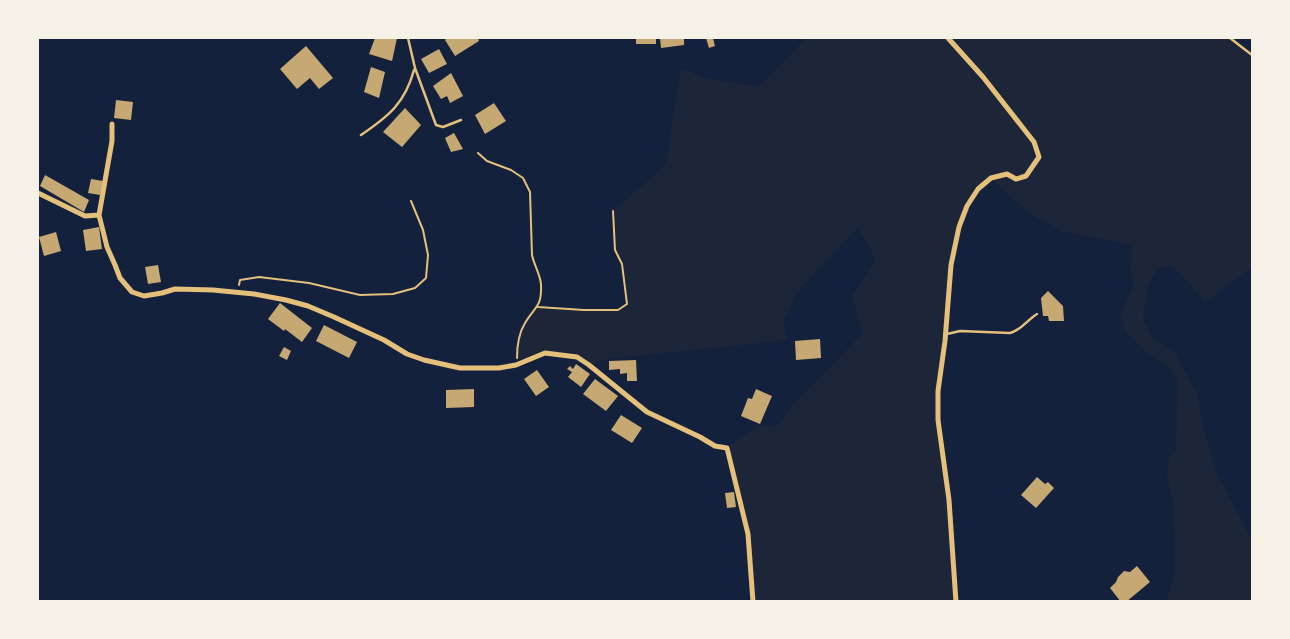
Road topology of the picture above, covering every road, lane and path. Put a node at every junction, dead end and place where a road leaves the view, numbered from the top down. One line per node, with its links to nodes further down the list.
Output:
1 (408, 38): 5 (lane)
2 (948, 38): 17 (street)
3 (1230, 38): 4 (lane)
4 (1252, 55)
5 (415, 68): 6 (lane); 8 (lane)
6 (462, 120)
7 (112, 124): 13 (street)
8 (361, 135)
9 (478, 153): 15 (path)
10 (38, 193): 13 (street)
11 (411, 201): 14 (path)
12 (613, 211): 15 (path)
13 (100, 216): 14 (street)
14 (237, 292): 18 (street)
15 (538, 307): 18 (path)
16 (1037, 314): 17 (lane)
17 (945, 334): 20 (street)
18 (516, 365): 19 (street)
19 (753, 602)
20 (956, 602)

